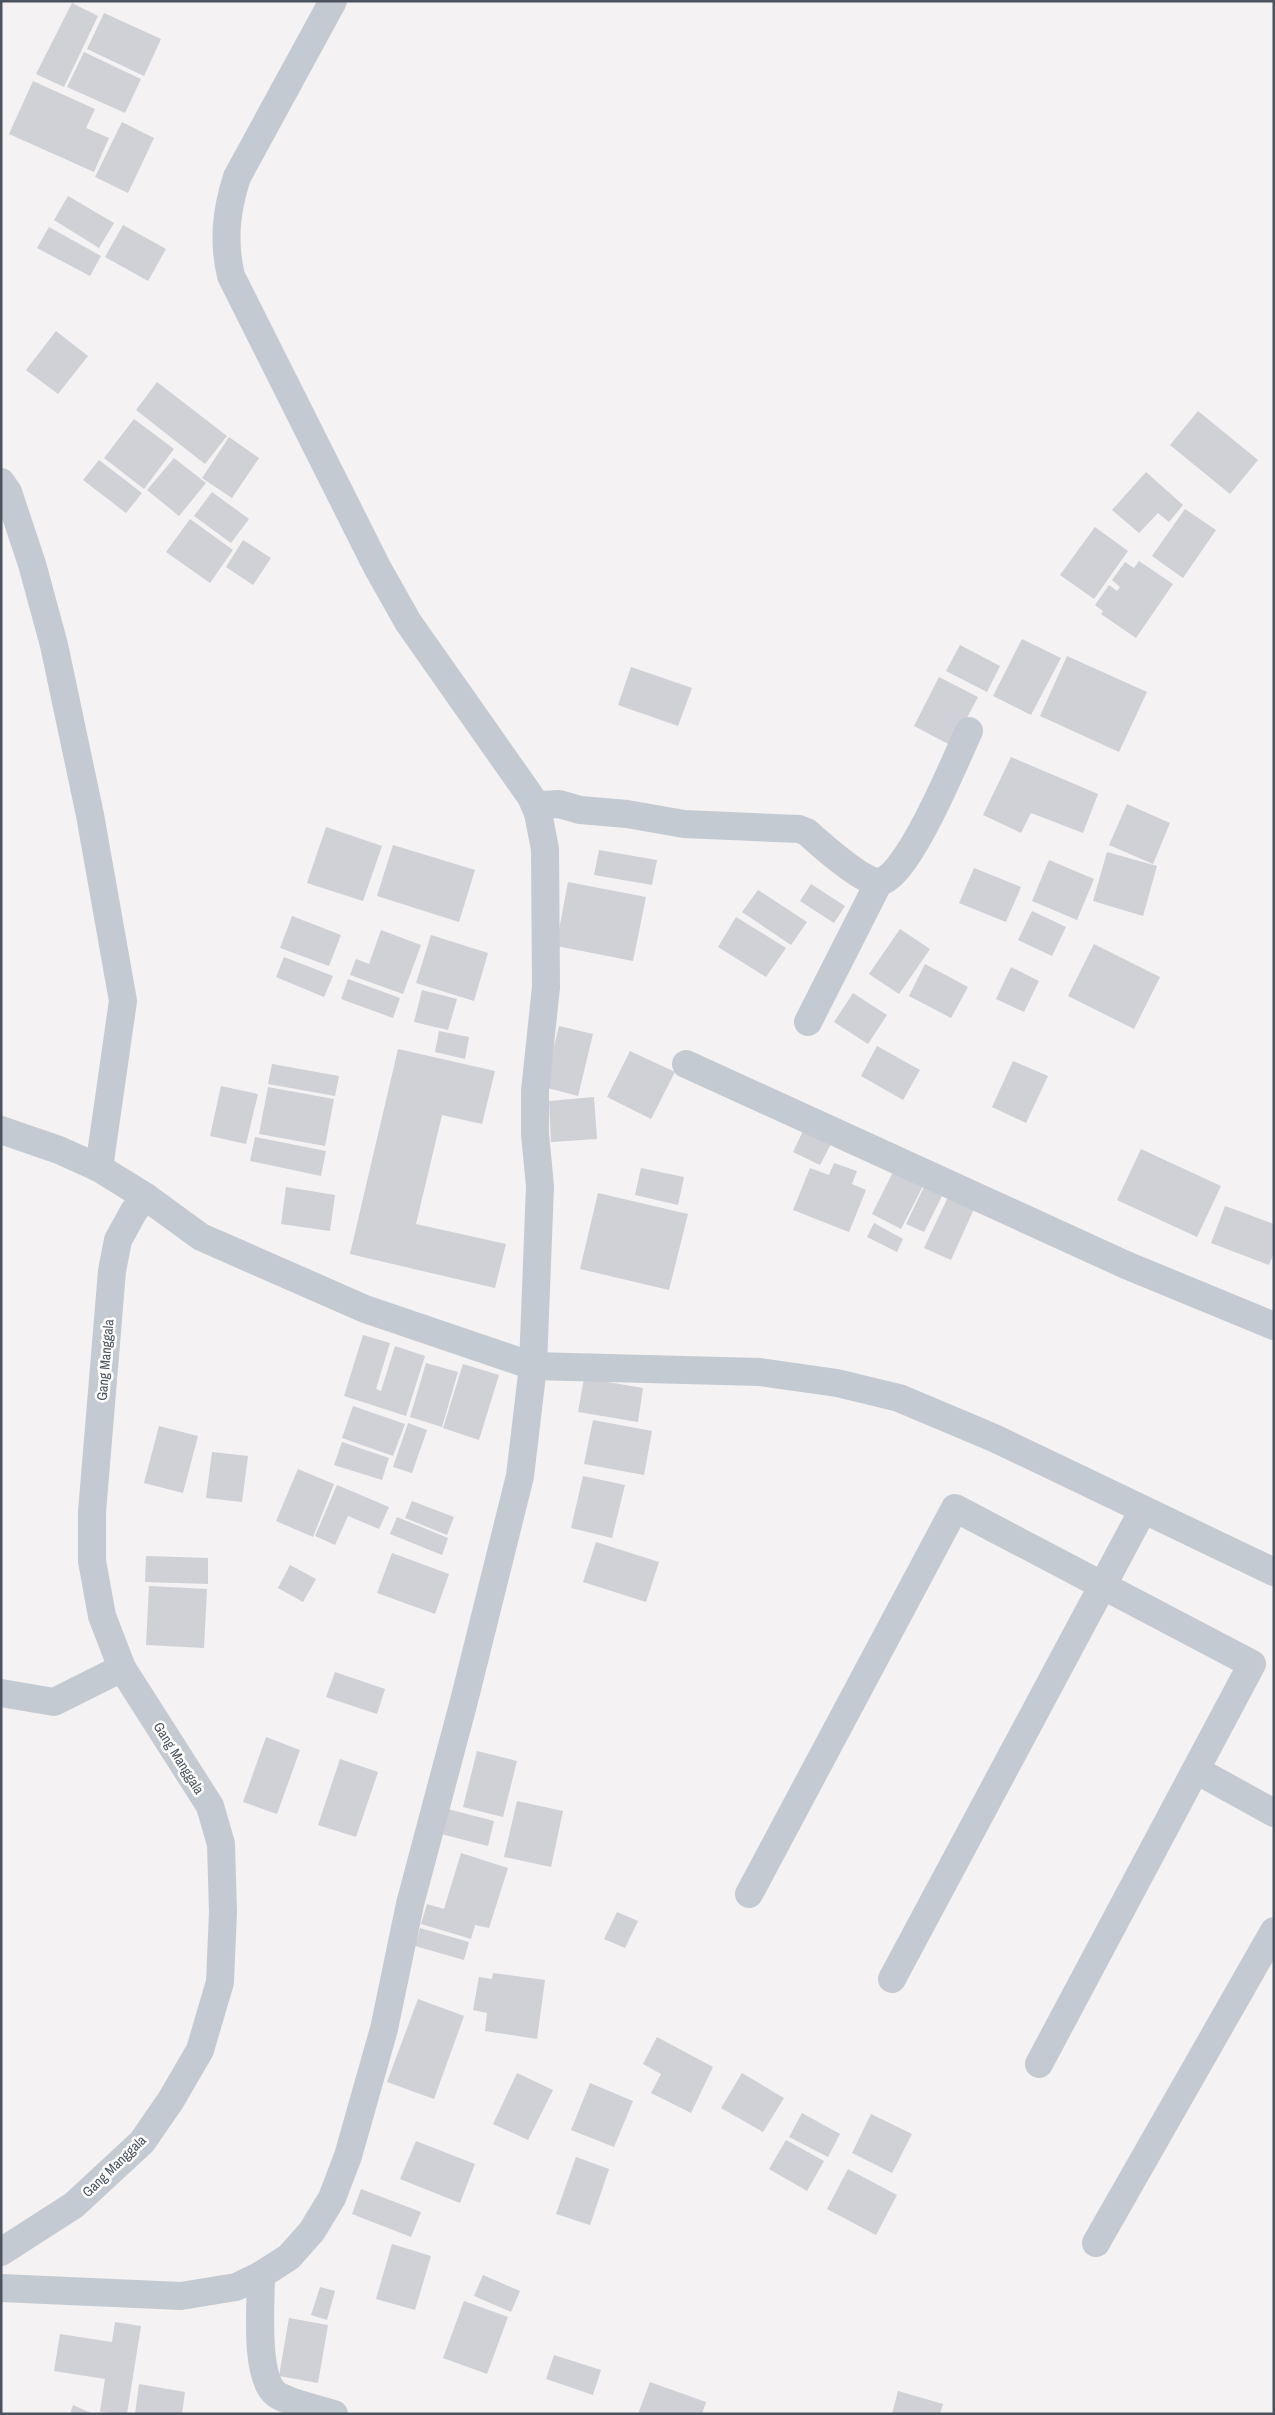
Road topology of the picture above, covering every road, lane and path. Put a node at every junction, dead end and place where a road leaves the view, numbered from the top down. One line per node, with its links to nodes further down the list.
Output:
1 (333, 1): 4 (street)
2 (1, 482): 9 (street)
3 (969, 731): 5 (street)
4 (538, 813): 5 (street); 12 (street)
5 (879, 882): 6 (street)
6 (808, 1022)
7 (686, 1064): 11 (street)
8 (1, 1130): 9 (street)
9 (99, 1168): 10 (street)
10 (146, 1197): 12 (street); 16 (street, Gang Manggala)
11 (1274, 1326)
12 (533, 1366): 13 (street); 26 (street)
13 (1143, 1510): 14 (street); 15 (street)
14 (1274, 1572)
15 (1102, 1586): 18 (street); 20 (street); 22 (street)
16 (122, 1668): 17 (street); 25 (street, Gang Manggala)
17 (1, 1693)
18 (1196, 1770): 19 (street); 23 (street)
19 (1274, 1814)
20 (749, 1894)
21 (1274, 1931): 24 (street)
22 (892, 1979)
23 (1039, 2064)
24 (1096, 2243)
25 (1, 2252)
26 (262, 2275): 27 (street); 28 (street)
27 (1, 2288)
28 (334, 2414)

